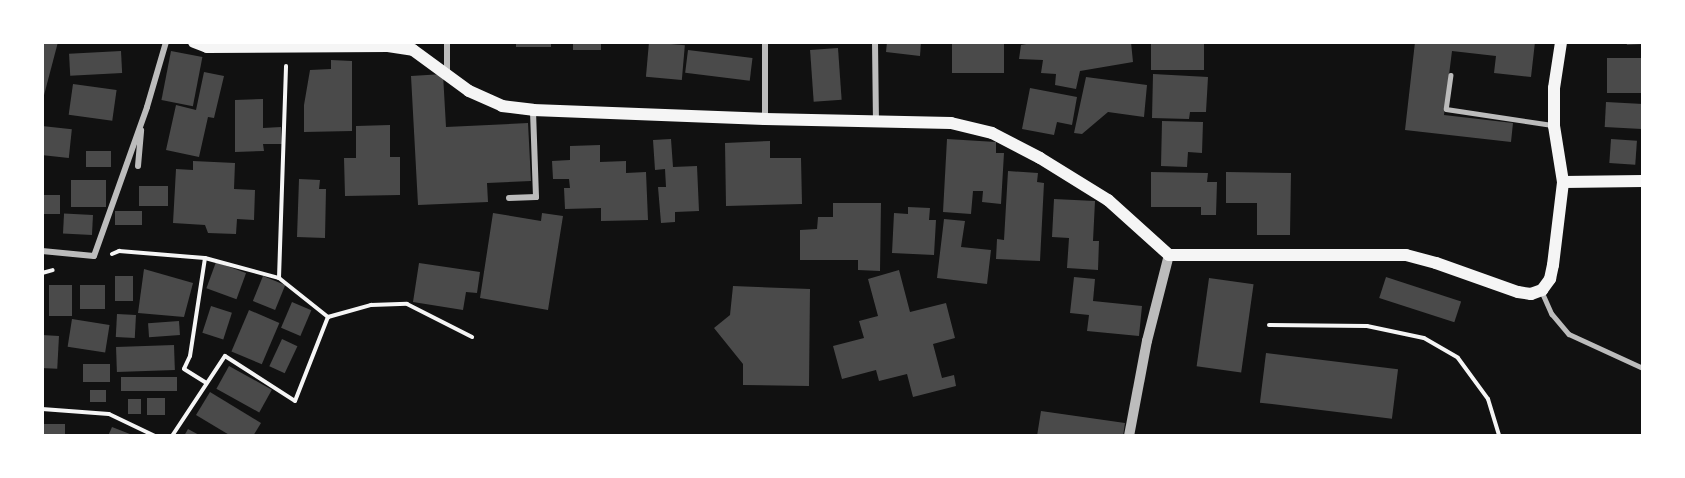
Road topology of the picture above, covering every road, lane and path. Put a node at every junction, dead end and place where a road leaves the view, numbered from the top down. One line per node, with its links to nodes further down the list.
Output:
1 (166, 42): 13 (street)
2 (194, 42): 7 (main road)
3 (447, 42): 8 (street)
4 (765, 42): 11 (street)
5 (875, 42): 12 (street)
6 (1561, 42): 14 (main road)
7 (286, 48): 8 (main road); 25 (path)
8 (447, 75): 10 (main road)
9 (1451, 75): 14 (lane)
10 (533, 110): 11 (main road); 18 (street)
11 (765, 119): 12 (main road)
12 (876, 119): 21 (main road)
13 (141, 120): 15 (street); 19 (street)
14 (1554, 126): 17 (main road)
15 (138, 166)
16 (1643, 181): 17 (main road)
17 (1563, 182): 26 (main road)
18 (509, 198)
19 (42, 251)
20 (110, 254): 22 (path)
21 (1169, 255): 26 (main road); 35 (street)
22 (205, 258): 25 (path); 31 (path)
23 (62, 268): 24 (path)
24 (42, 273)
25 (279, 278): 27 (path)
26 (1542, 290): 30 (lane)
27 (328, 317): 29 (path); 31 (path)
28 (1269, 325): 36 (path)
29 (472, 337)
30 (1643, 368)
31 (206, 383): 34 (path)
32 (42, 409): 33 (path)
33 (155, 436)
34 (172, 436)
35 (1129, 436)
36 (1499, 436)

